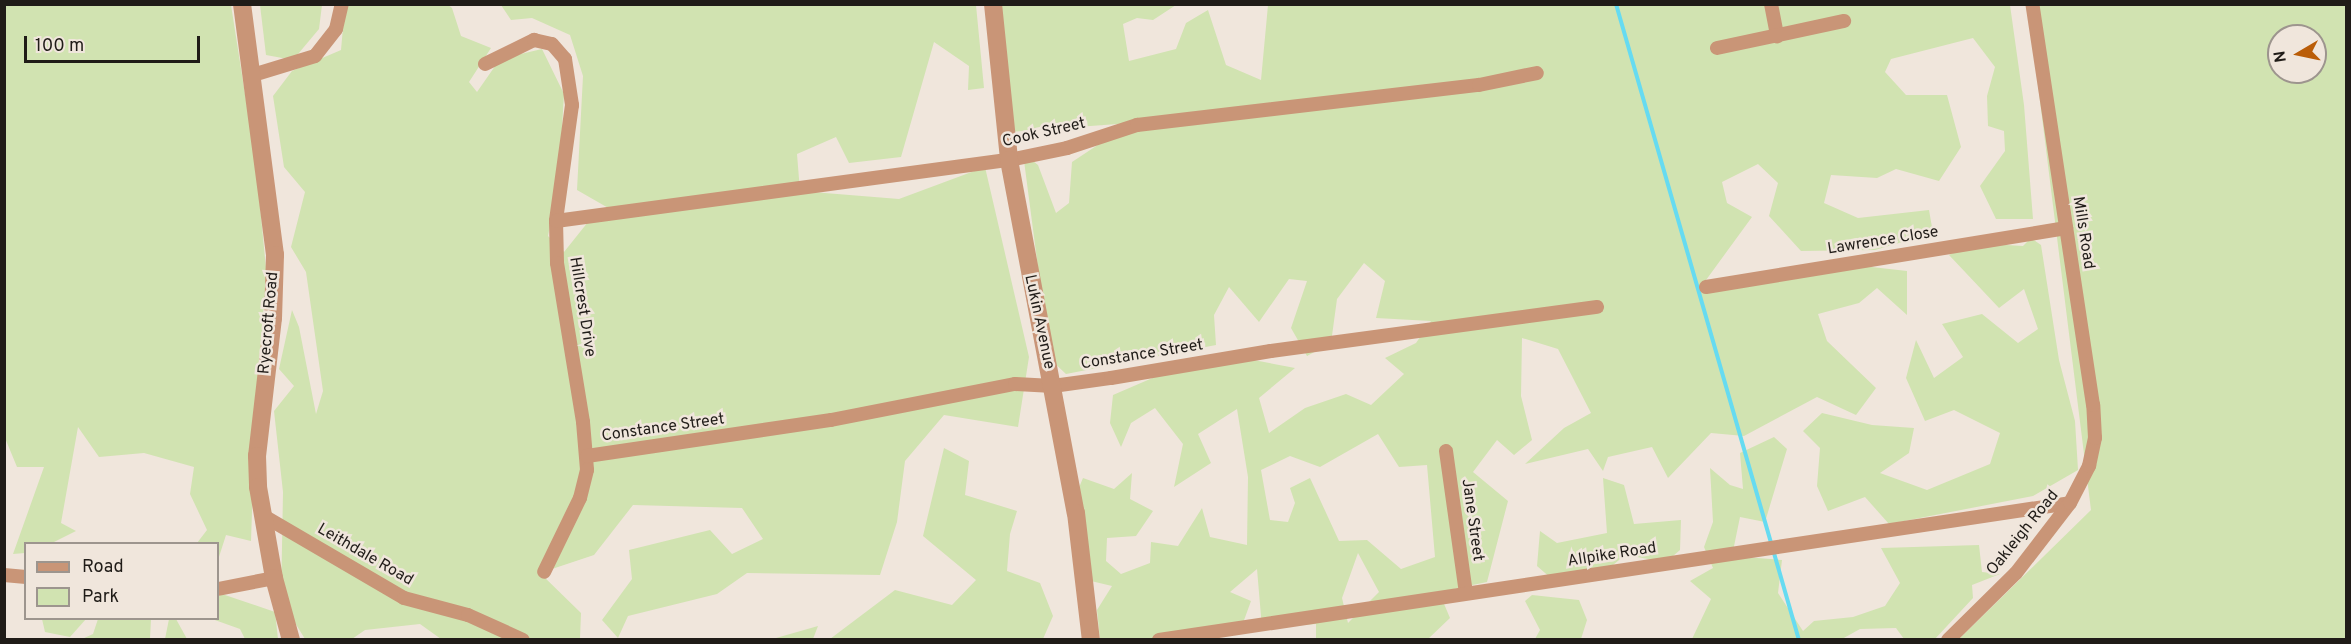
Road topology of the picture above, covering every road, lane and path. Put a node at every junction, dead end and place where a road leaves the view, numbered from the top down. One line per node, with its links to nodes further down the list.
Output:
1 (243, 4): 11 (street, Ryecroft Road)
2 (342, 4): 11 (street)
3 (993, 4): 12 (street, Lukin Avenue)
4 (1771, 4): 7 (street)
5 (2031, 4): 14 (street, Mills Road)
6 (1844, 21): 7 (street)
7 (1777, 36): 8 (street)
8 (1717, 48)
9 (485, 64): 13 (street, Hillcrest Drive)
10 (1538, 73): 12 (street, Cook Street)
11 (253, 75): 22 (street, Ryecroft Road)
12 (1009, 160): 13 (street, Cook Street); 17 (street, Lukin Avenue)
13 (556, 221): 19 (street, Hillcrest Drive)
14 (2066, 228): 15 (street, Lawrence Close); 20 (street, Mills Road)
15 (1706, 287)
16 (1598, 306): 17 (street, Constance Street)
17 (1053, 386): 19 (street, Constance Street); 31 (street, Lukin Avenue)
18 (1446, 451): 28 (street, Jane Street)
19 (586, 456): 23 (street, Hillcrest Drive)
20 (2089, 466): 21 (street, Oakleigh Road)
21 (2070, 503): 28 (street, Allpike Road); 33 (street, Oakleigh Road)
22 (262, 514): 26 (street, Ryecroft Road); 30 (street, Leithdale Road)
23 (544, 572)
24 (4, 576): 25 (street)
25 (24, 577)
26 (274, 578): 27 (street); 29 (street, Ryecroft Road)
27 (219, 589)
28 (1466, 593): 32 (street, Allpike Road)
29 (291, 639)
30 (523, 639)
31 (1091, 639)
32 (1159, 639)
33 (1948, 639)

